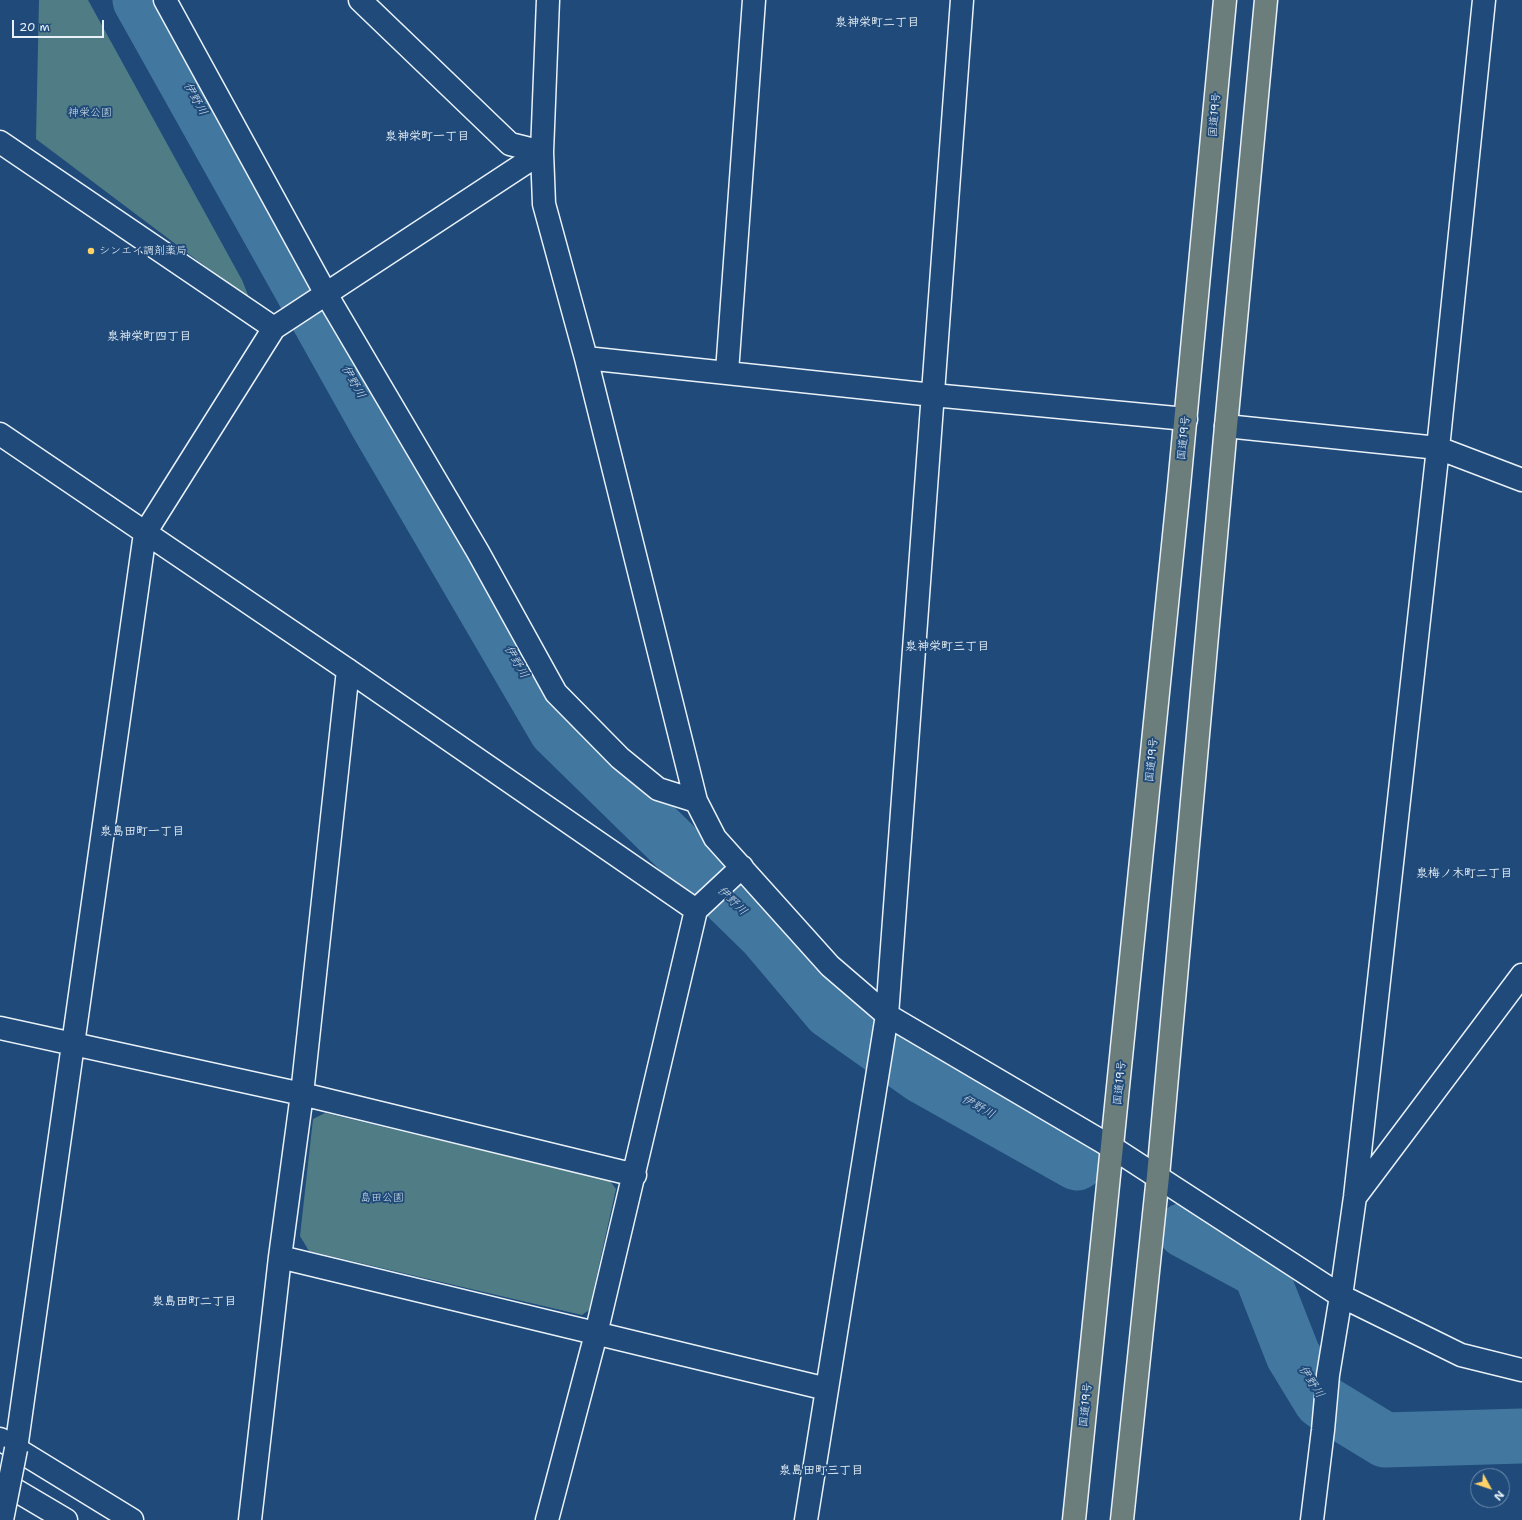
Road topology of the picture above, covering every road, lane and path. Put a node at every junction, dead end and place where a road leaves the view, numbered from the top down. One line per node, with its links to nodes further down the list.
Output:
1 (165, 0): 11 (street)
2 (360, 0): 10 (street)
3 (548, 0): 10 (street)
4 (754, 0): 14 (street)
5 (962, 0): 15 (street)
6 (1225, 0): 16 (highway, 国道19号)
7 (1266, 0): 17 (highway)
8 (1484, 0): 19 (street)
9 (0, 142): 12 (street)
10 (542, 152): 11 (street); 13 (street)
11 (326, 294): 12 (street); 23 (street)
12 (274, 328): 21 (street)
13 (586, 358): 14 (street); 23 (street)
14 (727, 372): 15 (street)
15 (933, 395): 16 (street); 27 (street)
16 (1186, 420): 31 (highway, 国道19号)
17 (1226, 426): 19 (street); 33 (highway)
18 (0, 434): 21 (street)
19 (1438, 448): 20 (street); 34 (street)
20 (1522, 480)
21 (145, 533): 22 (street); 29 (street)
22 (348, 670): 25 (street); 30 (street)
23 (696, 801): 24 (street)
24 (742, 867): 25 (street); 27 (street)
25 (696, 910): 32 (street)
26 (1522, 975): 34 (street)
27 (887, 1015): 31 (street); 39 (street)
28 (0, 1028): 29 (street)
29 (72, 1044): 30 (street); 40 (street)
30 (302, 1094): 32 (street); 35 (street)
31 (1113, 1148): 33 (street); 48 (highway, 国道19号)
32 (635, 1174): 37 (street)
33 (1158, 1176): 36 (street); 49 (highway)
34 (1355, 1197): 36 (street)
35 (280, 1257): 37 (street); 45 (street)
36 (1341, 1296): 38 (street); 50 (street)
37 (596, 1334): 39 (street); 46 (street)
38 (1522, 1370)
39 (827, 1389): 47 (street)
40 (8, 1444): 42 (street, bridge); 44 (street)
41 (0, 1481): 43 (street)
42 (2, 1520)
43 (66, 1520)
44 (132, 1520)
45 (250, 1520)
46 (547, 1520)
47 (806, 1520)
48 (1074, 1520)
49 (1122, 1520)
50 (1312, 1520)

